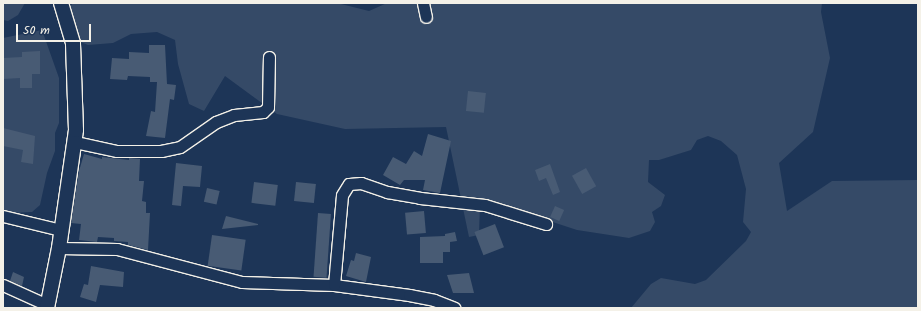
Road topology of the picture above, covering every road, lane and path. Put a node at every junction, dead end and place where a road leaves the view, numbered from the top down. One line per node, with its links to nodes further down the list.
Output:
1 (61, 3): 5 (main road)
2 (423, 3): 3 (street)
3 (426, 17)
4 (269, 57): 5 (street)
5 (75, 142): 8 (main road)
6 (3, 216): 8 (street)
7 (546, 224): 11 (street)
8 (61, 230): 9 (main road)
9 (59, 248): 11 (street); 12 (main road)
10 (3, 285): 12 (street)
11 (334, 285): 13 (street)
12 (47, 306)
13 (455, 308)

